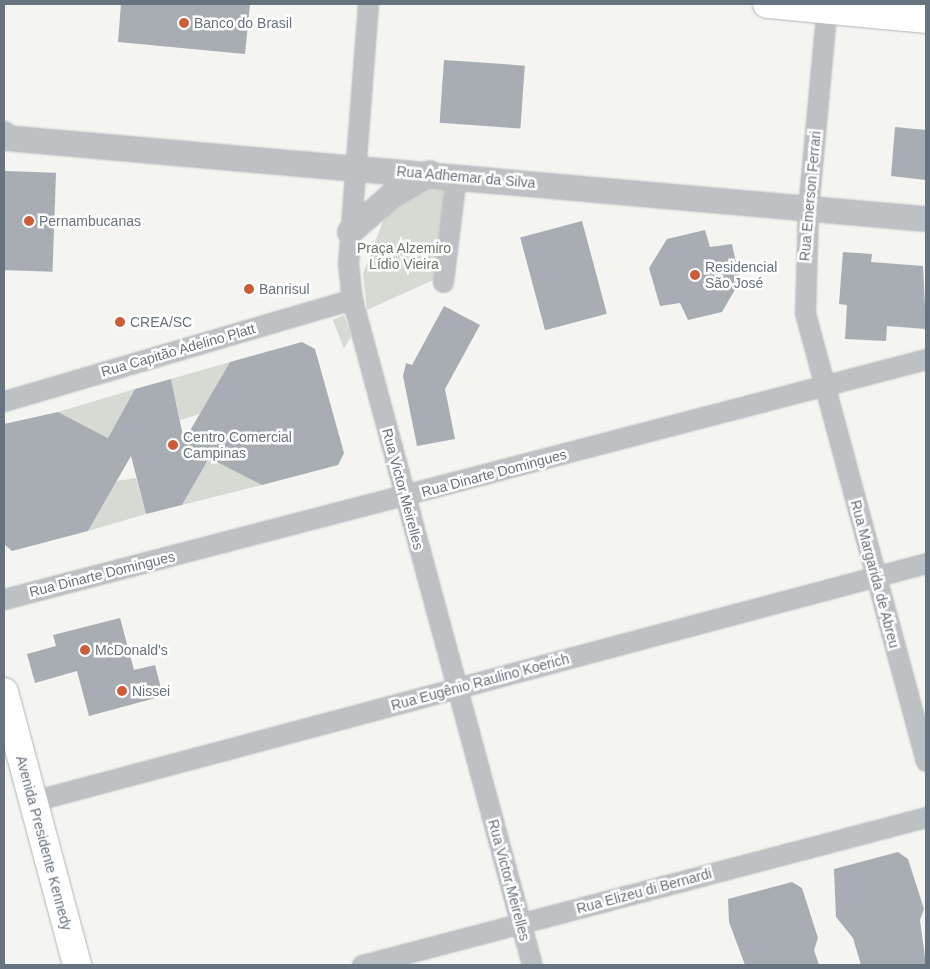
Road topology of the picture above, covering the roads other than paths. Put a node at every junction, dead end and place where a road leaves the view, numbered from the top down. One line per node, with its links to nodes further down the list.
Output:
1 (368, 4): 6 (street, Rua Victor Meirelles)
2 (767, 4): 3 (main road)
3 (827, 6): 4 (main road); 9 (street, Rua Emerson Ferrari)
4 (926, 19)
5 (4, 136): 6 (street, Rua Adhemar da Silva)
6 (356, 167): 7 (street, Rua Adhemar da Silva); 11 (street, Rua Victor Meirelles)
7 (430, 173): 8 (street, Rua Adhemar da Silva); 11 (street)
8 (456, 176): 9 (street, Rua Adhemar da Silva); 12 (street)
9 (808, 208): 10 (street, Rua Adhemar da Silva); 15 (street, Rua Emerson Ferrari)
10 (926, 219)
11 (350, 232): 13 (street, Rua Victor Meirelles)
12 (442, 282)
13 (352, 299): 16 (street, Rua Capitão Adelino Platt); 17 (street, Rua Victor Meirelles)
14 (926, 359): 15 (street, Rua Dinarte Domingues)
15 (823, 387): 17 (street, Rua Dinarte Domingues); 19 (street, Rua Margarida de Abreu)
16 (4, 401)
17 (405, 496): 20 (street, Rua Dinarte Domingues); 21 (street, Rua Victor Meirelles)
18 (926, 563): 19 (street, Rua Eugênio Raulino Koerich)
19 (875, 576): 21 (street, Rua Eugênio Raulino Koerich); 23 (street, Rua Margarida de Abreu)
20 (4, 599)
21 (457, 688): 24 (street, Rua Eugênio Raulino Koerich); 26 (street, Rua Victor Meirelles)
22 (4, 692): 24 (main road, Avenida Presidente Kennedy)
23 (926, 762)
24 (33, 801): 27 (main road, Avenida Presidente Kennedy)
25 (926, 817): 26 (street, Rua Elizeu di Bernardi)
26 (520, 924): 28 (street, Rua Elizeu di Bernardi); 29 (street, Rua Victor Meirelles)
27 (77, 965)
28 (362, 965)
29 (532, 965)

